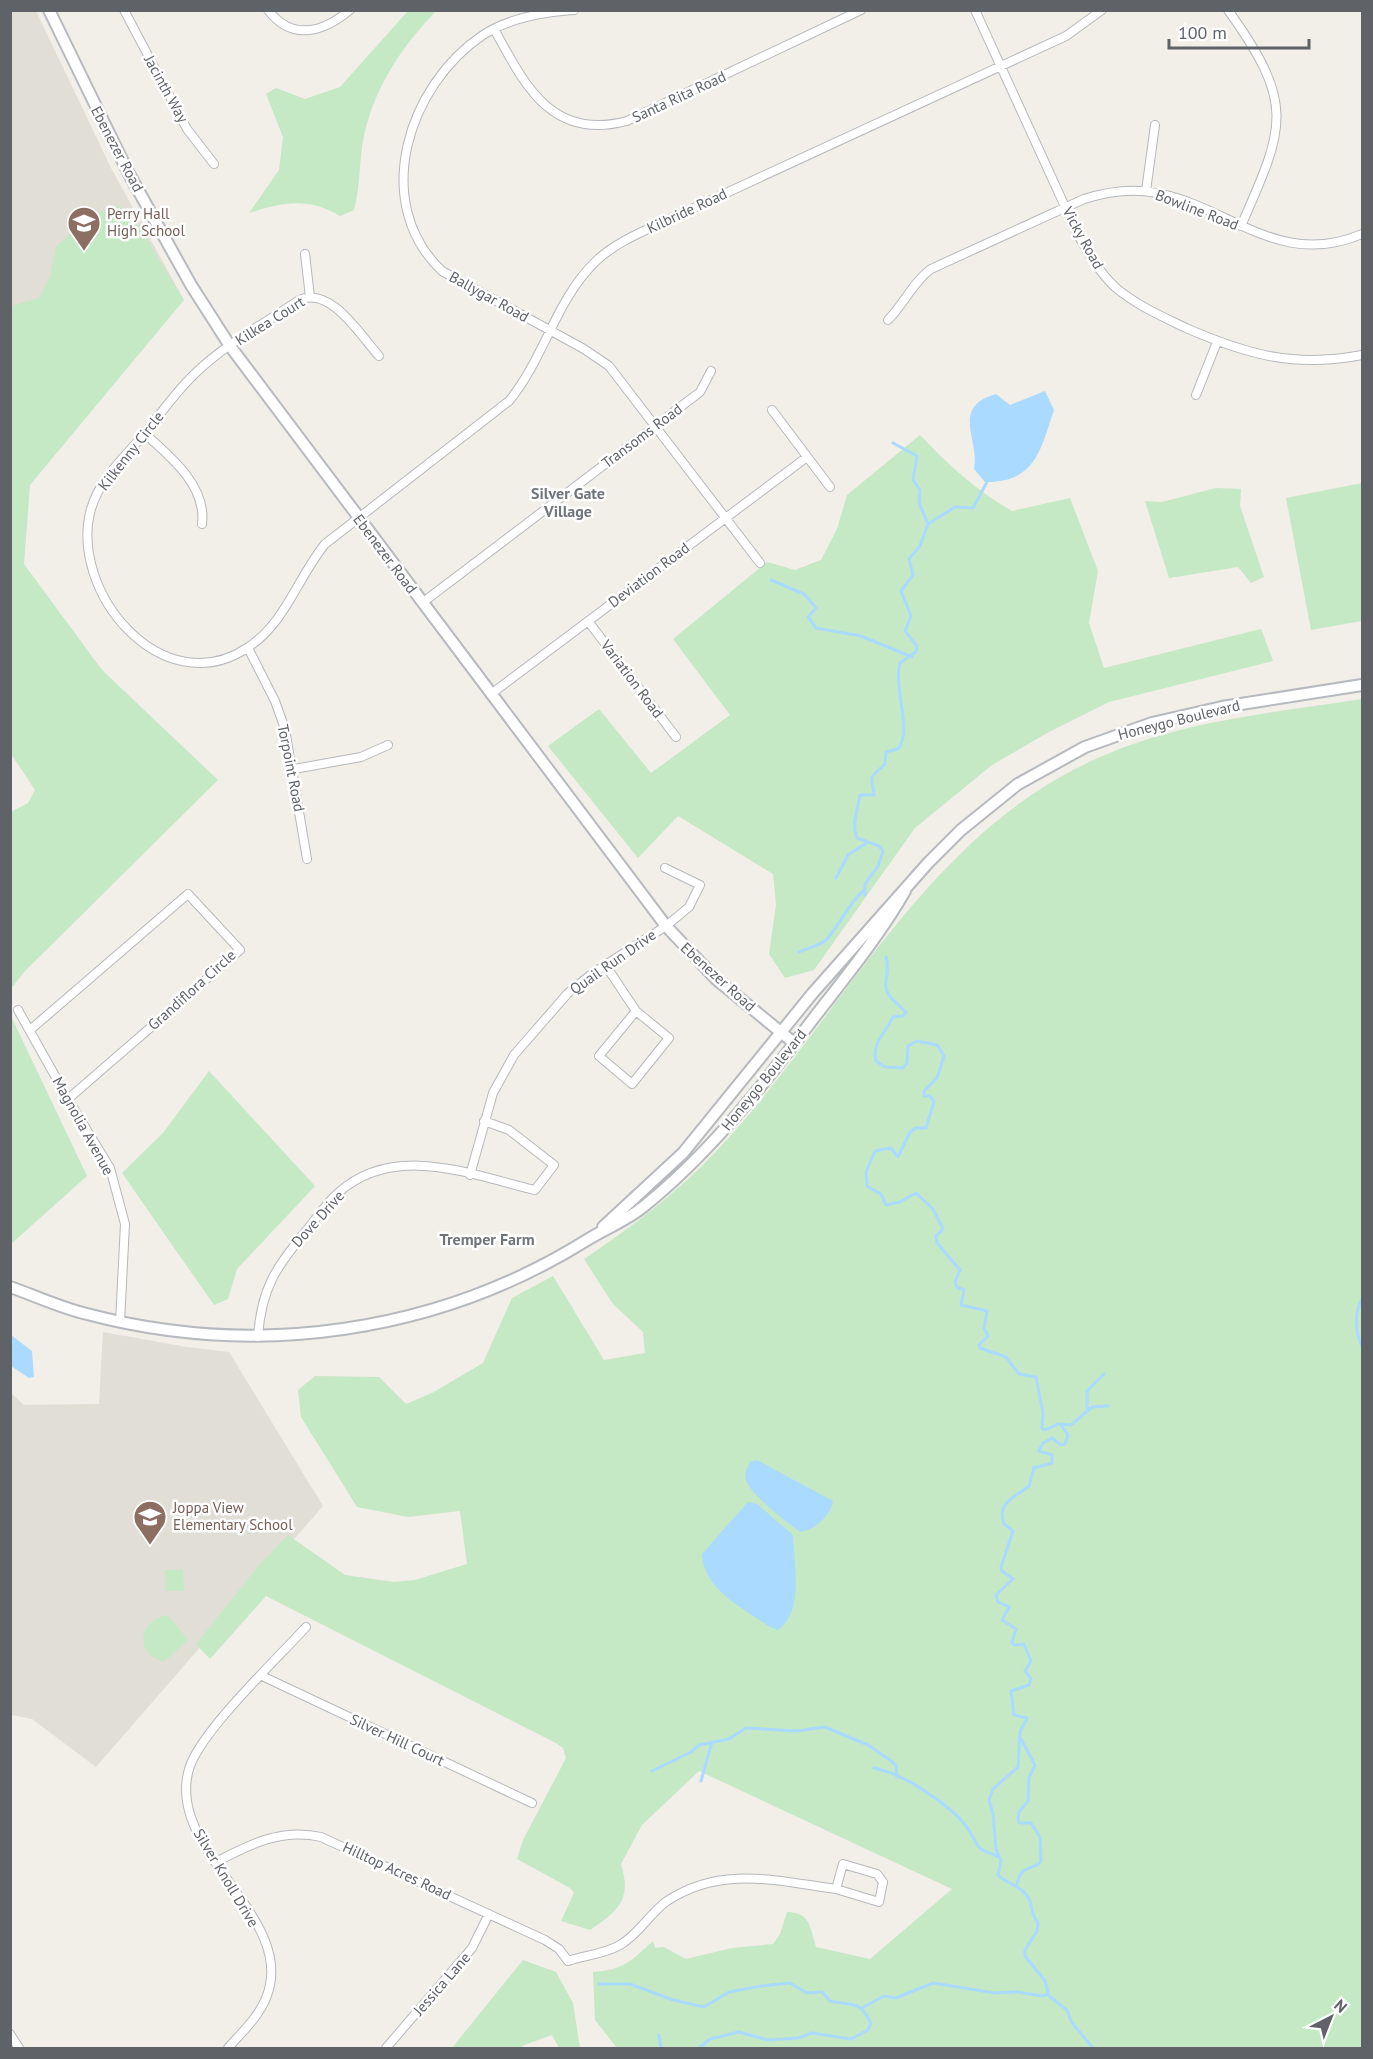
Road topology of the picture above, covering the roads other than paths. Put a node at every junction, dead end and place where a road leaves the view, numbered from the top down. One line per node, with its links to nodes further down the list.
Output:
1 (49, 10): 23 (main road, Ebenezer Road)
2 (124, 10): 13 (street, Jacinth Way)
3 (268, 10): 4 (street)
4 (350, 10)
5 (574, 10): 10 (street, Ballygar Road)
6 (861, 10): 10 (street, Santa Rita Road)
7 (975, 10): 11 (street, Vicky Road)
8 (1102, 10): 11 (street, Kilbride Road)
9 (1228, 10): 16 (street)
10 (494, 29): 21 (street, Ballygar Road)
11 (1000, 67): 15 (street, Vicky Road); 21 (street, Kilbride Road)
12 (1155, 125): 14 (street)
13 (214, 164)
14 (1146, 191): 15 (street, Bowline Road); 16 (street, Bowline Road)
15 (1065, 208): 20 (street, Bowline Road); 22 (street, Vicky Road)
16 (1241, 226): 17 (street, Bowline Road)
17 (1362, 234)
18 (305, 254): 19 (street, Kilkea Court)
19 (310, 297): 23 (street, Kilkea Court); 25 (street, Kilkea Court)
20 (888, 320)
21 (550, 331): 29 (street, Ballygar Road); 33 (street, Kilbride Road)
22 (1218, 342): 24 (street, Vicky Road); 27 (street)
23 (230, 346): 30 (street, Kilkenny Circle); 33 (main road, Ebenezer Road)
24 (1362, 354)
25 (379, 356)
26 (711, 371): 29 (street, Transoms Road)
27 (1196, 395)
28 (772, 410): 31 (street)
29 (655, 425): 34 (street, Ballygar Road); 37 (street, Transoms Road)
30 (144, 434): 35 (street); 39 (street, Kilkenny Circle)
31 (807, 457): 32 (street); 34 (street, Deviation Road)
32 (830, 487)
33 (357, 518): 37 (main road, Ebenezer Road); 39 (street, Kilkenny Circle)
34 (725, 518): 36 (street, Ballygar Road); 38 (street, Deviation Road)
35 (202, 525)
36 (760, 563)
37 (422, 603): 41 (main road, Ebenezer Road)
38 (588, 621): 41 (street, Deviation Road); 42 (street, Variation Road)
39 (248, 648): 44 (street, Torpoint Road)
40 (1362, 685): 47 (main road, Honeygo Boulevard)
41 (491, 694): 48 (main road, Ebenezer Road)
42 (676, 737)
43 (388, 745): 44 (street)
44 (294, 769): 45 (street, Torpoint Road)
45 (307, 859)
46 (665, 868): 48 (street, Quail Run Drive)
47 (905, 891): 53 (main road, Honeygo Boulevard); 54 (main road, Honeygo Boulevard)
48 (666, 926): 49 (street, Quail Run Drive); 53 (main road, Ebenezer Road)
49 (606, 966): 51 (street); 56 (street, Quail Run Drive)
50 (18, 1010): 52 (street, Magnolia Avenue)
51 (636, 1011): 51 (street)
52 (30, 1030): 55 (street, Magnolia Avenue); 55 (street, Grandiflora Circle)
53 (781, 1033): 54 (main road, Ebenezer Road); 58 (main road, Honeygo Boulevard)
54 (794, 1043): 58 (main road, Honeygo Boulevard)
55 (68, 1100): 60 (street, Magnolia Avenue)
56 (484, 1121): 57 (street, Quail Run Drive); 57 (street, Dove Drive)
57 (470, 1175): 61 (street, Dove Drive)
58 (592, 1237): 61 (main road, Honeygo Boulevard)
59 (10, 1287): 60 (main road, Honeygo Boulevard)
60 (120, 1322): 61 (main road, Honeygo Boulevard)
61 (258, 1337)
62 (306, 1627): 63 (street, Silver Knoll Drive)
63 (262, 1676): 64 (street, Silver Hill Court); 65 (street, Silver Knoll Drive)
64 (532, 1803)
65 (216, 1862): 67 (street, Hilltop Acres Road); 70 (street, Silver Knoll Drive)
66 (836, 1889): 66 (street); 67 (street, Hilltop Acres Road)
67 (489, 1914): 71 (street, Jessica Lane)
68 (10, 2034): 69 (street)
69 (20, 2049)
70 (228, 2049)
71 (386, 2049)

